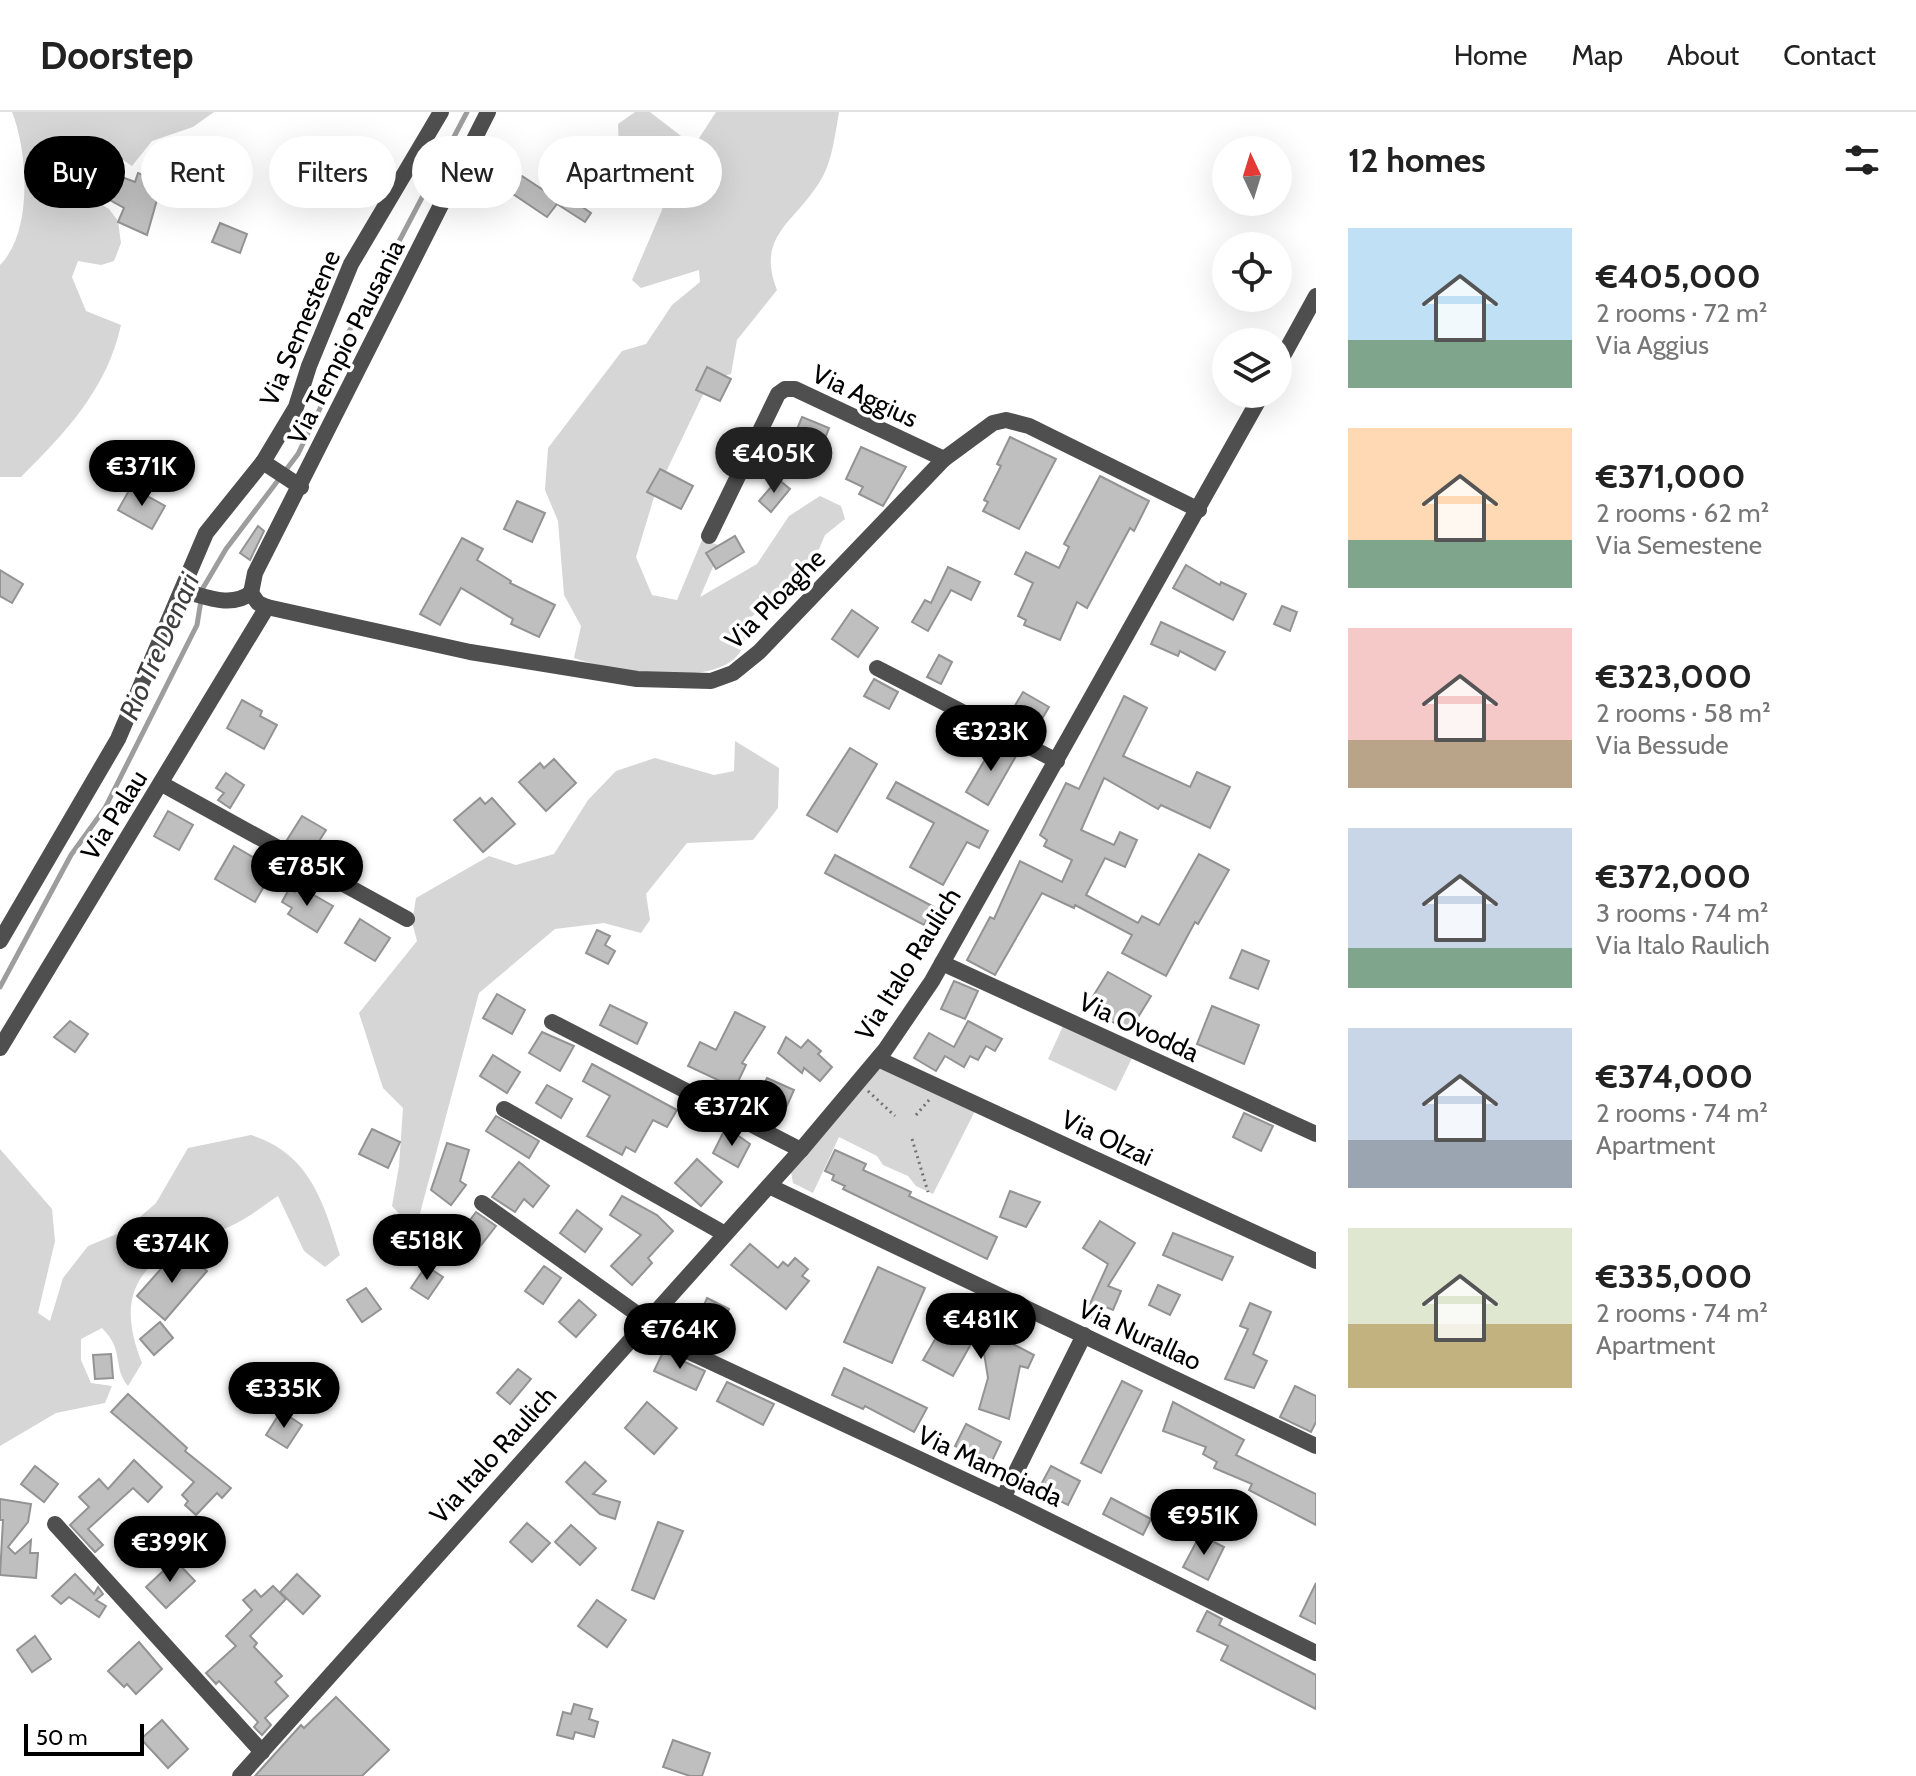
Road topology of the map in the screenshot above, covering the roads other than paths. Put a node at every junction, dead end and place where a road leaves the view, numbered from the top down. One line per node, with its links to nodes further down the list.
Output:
1 (441, 112): 7 (street, Via Semestene)
2 (488, 112): 8 (street, Via Tempio Pausania)
3 (1316, 296): 4 (street)
4 (1292, 340)
5 (1254, 408): 9 (street, Via Italo Raulich)
6 (944, 459): 9 (street, Via Ploaghe); 10 (street, Via Aggius); 13 (street, Via Ploaghe)
7 (263, 462): 8 (street); 11 (street, Via Semestene)
8 (301, 487): 12 (street, Via Tempio Pausania)
9 (1199, 510): 15 (street, Via Italo Raulich)
10 (709, 536)
11 (184, 591): 12 (street); 18 (street, Via Semestene)
12 (251, 593): 13 (street, Via Ploaghe)
13 (267, 607): 16 (street, Via Palau)
14 (877, 668): 15 (street)
15 (1057, 761): 19 (street, Via Italo Raulich)
16 (162, 784): 17 (street); 21 (street, Via Palau)
17 (407, 919)
18 (0, 941)
19 (942, 963): 22 (street, Via Italo Raulich); 24 (street, Via Ovodda)
20 (552, 1022): 25 (street)
21 (0, 1048)
22 (878, 1059): 25 (street, Via Italo Raulich); 29 (street, Via Olzai)
23 (504, 1109): 28 (street)
24 (1316, 1134)
25 (801, 1150): 26 (street, Via Italo Raulich)
26 (769, 1186): 28 (street, Via Italo Raulich); 31 (street, Via Nurallao)
27 (482, 1203): 30 (street, Via Mamoiada)
28 (725, 1234): 30 (street, Via Italo Raulich)
29 (1316, 1261)
30 (643, 1325): 33 (street, Via Mamoiada); 36 (street, Via Italo Raulich)
31 (1084, 1335): 32 (street, Via Nurallao); 33 (street)
32 (1316, 1446)
33 (1003, 1498): 35 (street, Via Mamoiada)
34 (55, 1524): 36 (street)
35 (1316, 1653)
36 (262, 1752): 37 (street, Via Italo Raulich)
37 (240, 1776)

